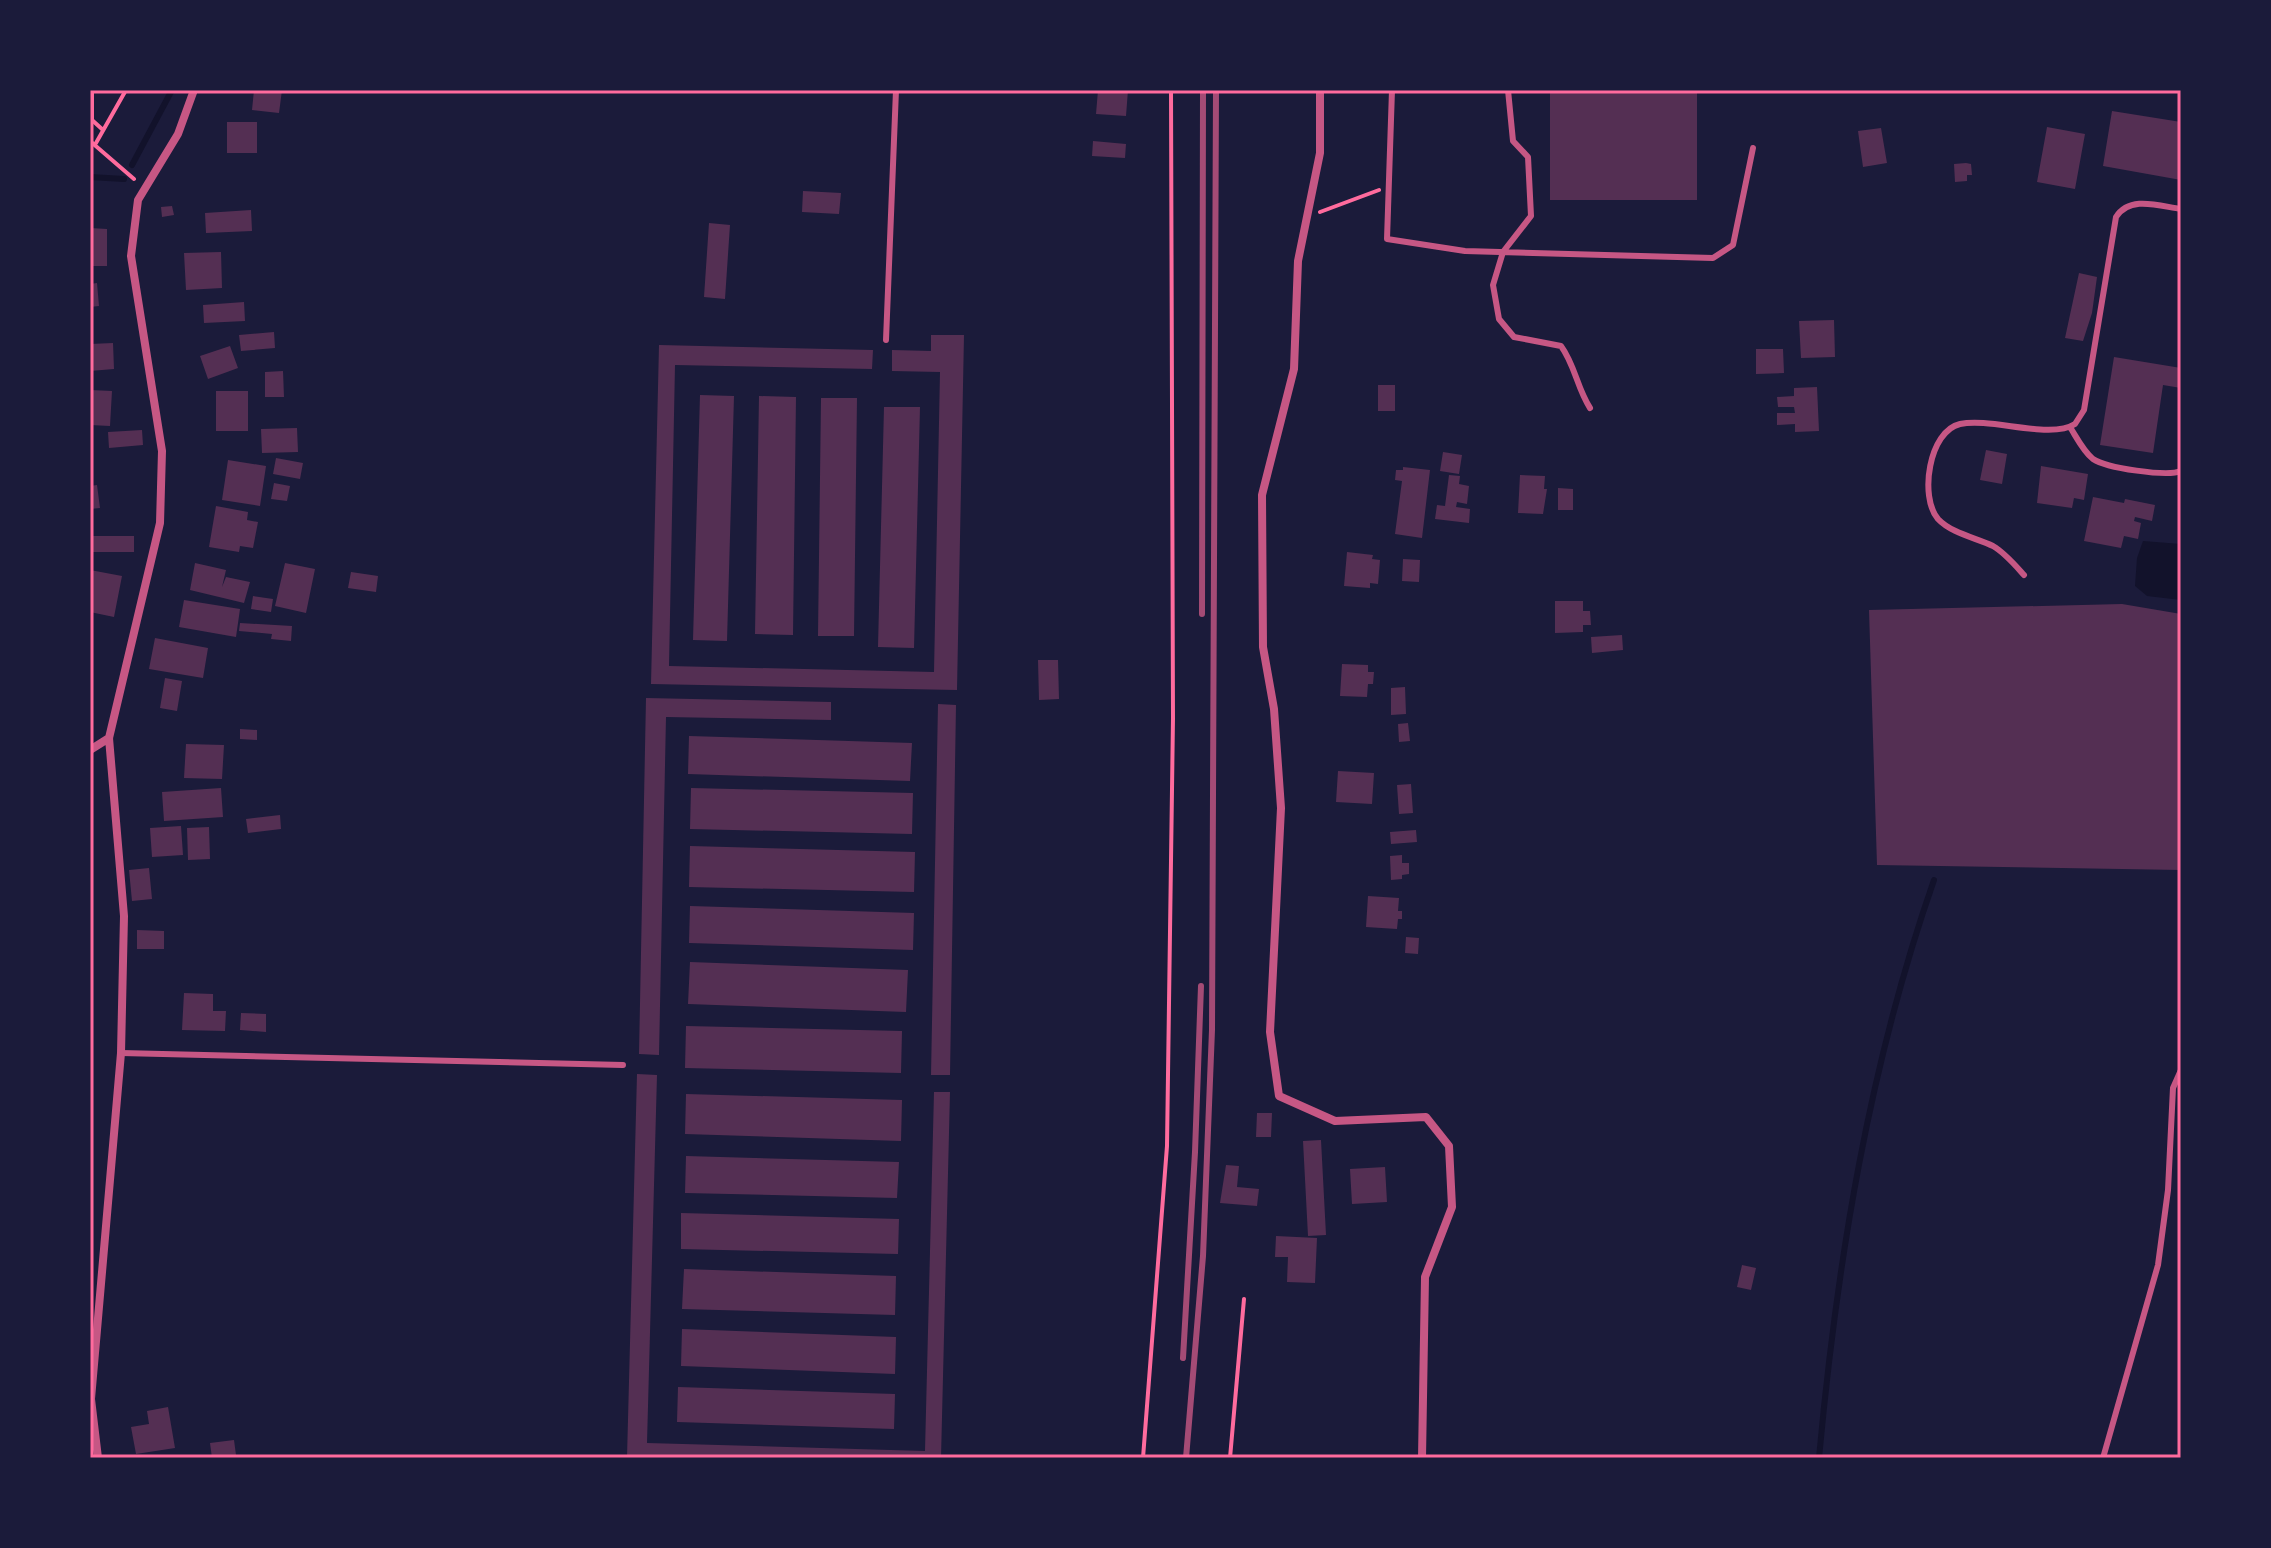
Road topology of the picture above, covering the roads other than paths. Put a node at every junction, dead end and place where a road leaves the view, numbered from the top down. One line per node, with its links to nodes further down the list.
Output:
1 (194, 90): 14 (street)
2 (896, 90): 9 (lane)
3 (1320, 90): 21 (street)
4 (1392, 90): 8 (lane)
5 (1508, 90): 8 (lane)
6 (1753, 148): 8 (lane)
7 (2181, 209): 11 (lane)
8 (1503, 252): 10 (lane)
9 (886, 340)
10 (1590, 408)
11 (2070, 427): 12 (lane); 13 (lane)
12 (2181, 471)
13 (2024, 575)
14 (109, 738): 15 (street); 16 (street)
15 (90, 750)
16 (121, 1053): 17 (lane); 19 (street)
17 (623, 1065)
18 (2181, 1070): 22 (lane)
19 (91, 1400): 20 (street)
20 (98, 1458)
21 (1422, 1458)
22 (2103, 1458)

